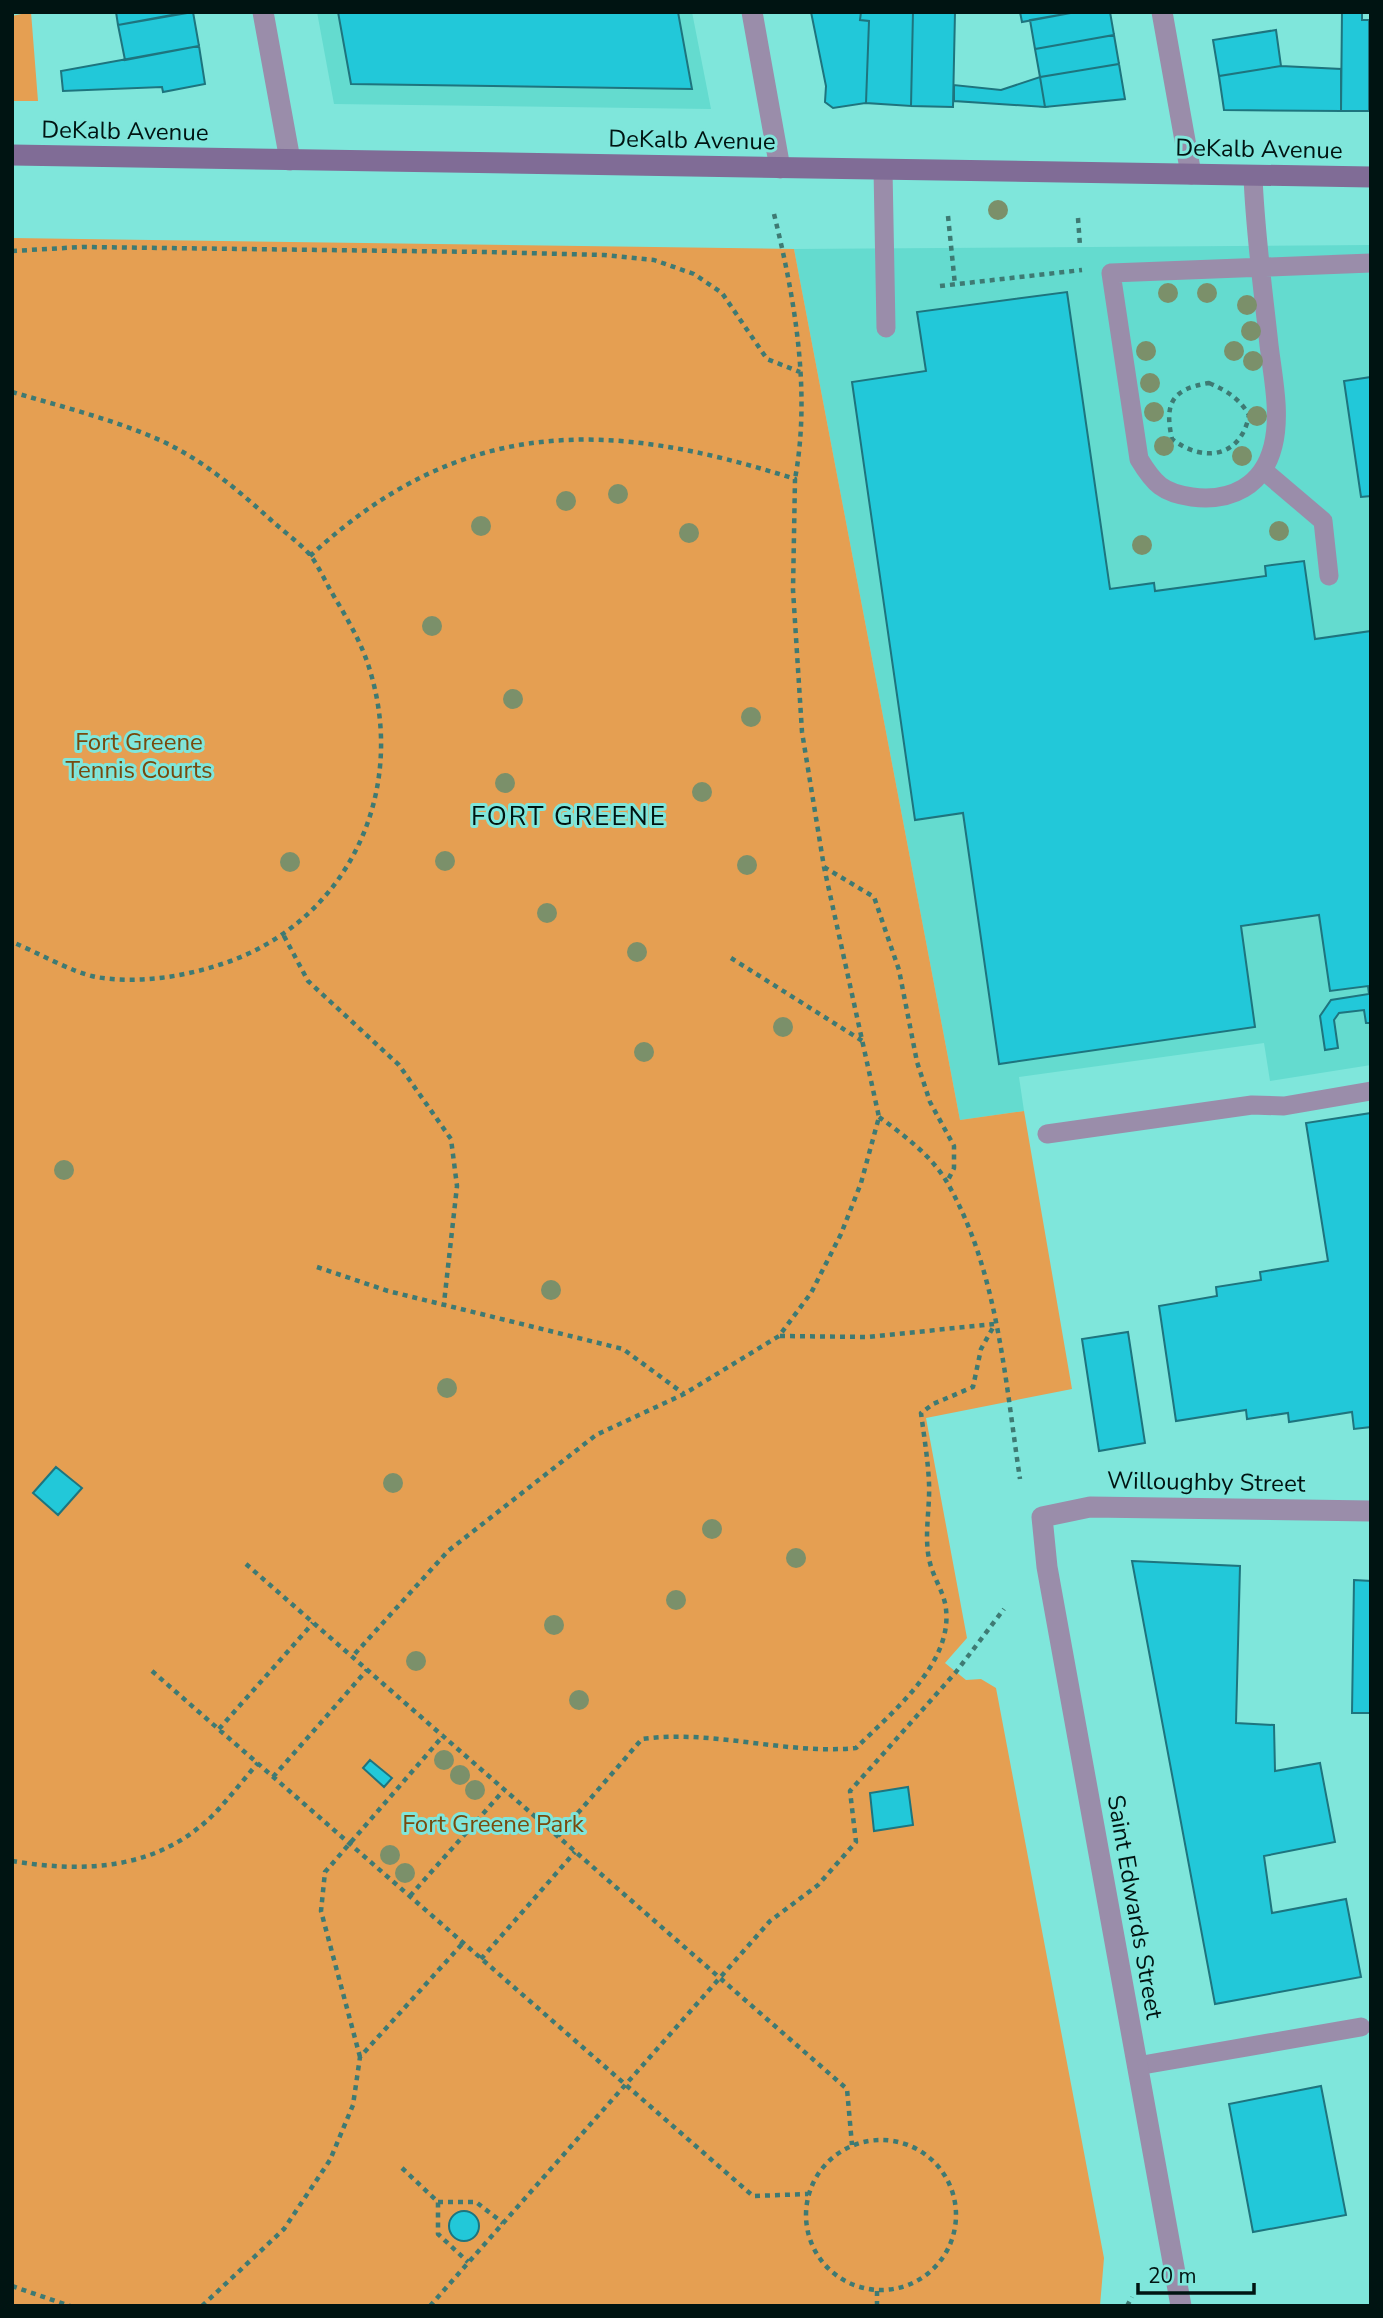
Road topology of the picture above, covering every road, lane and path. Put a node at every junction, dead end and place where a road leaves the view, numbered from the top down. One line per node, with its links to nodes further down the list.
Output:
1 (263, 12): 5 (street)
2 (752, 12): 6 (street)
3 (1162, 12): 8 (street)
4 (12, 155): 5 (main road, DeKalb Avenue)
5 (290, 160): 6 (main road, DeKalb Avenue)
6 (780, 167): 7 (main road, DeKalb Avenue)
7 (883, 169): 8 (main road, DeKalb Avenue); 21 (lane)
8 (1191, 174): 9 (main road, DeKalb Avenue)
9 (1253, 176): 10 (main road, DeKalb Avenue); 17 (lane)
10 (1371, 177)
11 (774, 214): 22 (path)
12 (948, 216): 19 (path)
13 (1078, 218): 14 (path)
14 (1080, 246)
15 (12, 251): 22 (path)
16 (1371, 263): 17 (lane)
17 (1260, 267): 25 (lane); 25 (lane)
18 (1084, 270): 19 (path)
19 (955, 285): 20 (path)
20 (940, 286)
21 (886, 328)
22 (800, 372): 26 (path)
23 (12, 393): 27 (path)
24 (1208, 454): 24 (path)
25 (1263, 470): 28 (lane)
26 (795, 479): 27 (path); 29 (path)
27 (310, 556): 30 (path)
28 (1329, 576)
29 (824, 867): 33 (path); 37 (path)
30 (284, 936): 31 (path); 39 (path)
31 (12, 942)
32 (732, 958): 33 (path)
33 (865, 1042): 35 (path)
34 (1371, 1091): 36 (lane)
35 (879, 1117): 37 (path); 41 (path)
36 (1047, 1133)
37 (947, 1182): 40 (path)
38 (317, 1267): 39 (path)
39 (444, 1304): 42 (path)
40 (995, 1324): 41 (path); 43 (path); 57 (path)
41 (779, 1336): 42 (path)
42 (684, 1394): 49 (path)
43 (1020, 1479)
44 (1371, 1511): 45 (street, Willoughby Street)
45 (1042, 1517): 67 (street, Saint Edwards Street)
46 (246, 1564): 48 (path)
47 (1004, 1609): 64 (path)
48 (313, 1623): 49 (path); 52 (path)
49 (352, 1657): 50 (path)
50 (367, 1670): 53 (path); 55 (path)
51 (152, 1671): 52 (path)
52 (219, 1729): 54 (path)
53 (443, 1736): 56 (path); 58 (path)
54 (258, 1763): 55 (path); 60 (path)
55 (273, 1777): 58 (path)
56 (504, 1790): 57 (path); 61 (path)
57 (558, 1836): 59 (path)
58 (348, 1843): 61 (path); 66 (path)
59 (575, 1852): 63 (path); 64 (path)
60 (12, 1861)
61 (410, 1896): 62 (path)
62 (463, 1943): 63 (path); 66 (path)
63 (481, 1959): 68 (path)
64 (719, 1978): 68 (path); 69 (path)
65 (1361, 2027): 67 (lane)
66 (360, 2057): 79 (path)
67 (1137, 2066): 83 (street, Saint Edwards Street)
68 (625, 2084): 71 (path); 73 (path)
69 (852, 2145): 71 (path); 76 (path)
70 (402, 2168): 72 (path)
71 (808, 2194): 76 (path)
72 (438, 2202): 73 (path); 74 (path)
73 (503, 2223): 74 (path)
74 (468, 2262): 80 (path)
75 (12, 2286): 78 (path)
76 (877, 2289): 81 (path)
77 (1132, 2297): 82 (path)
78 (70, 2306)
79 (202, 2306)
80 (430, 2306)
81 (877, 2306)
82 (1127, 2306)
83 (1181, 2306)

